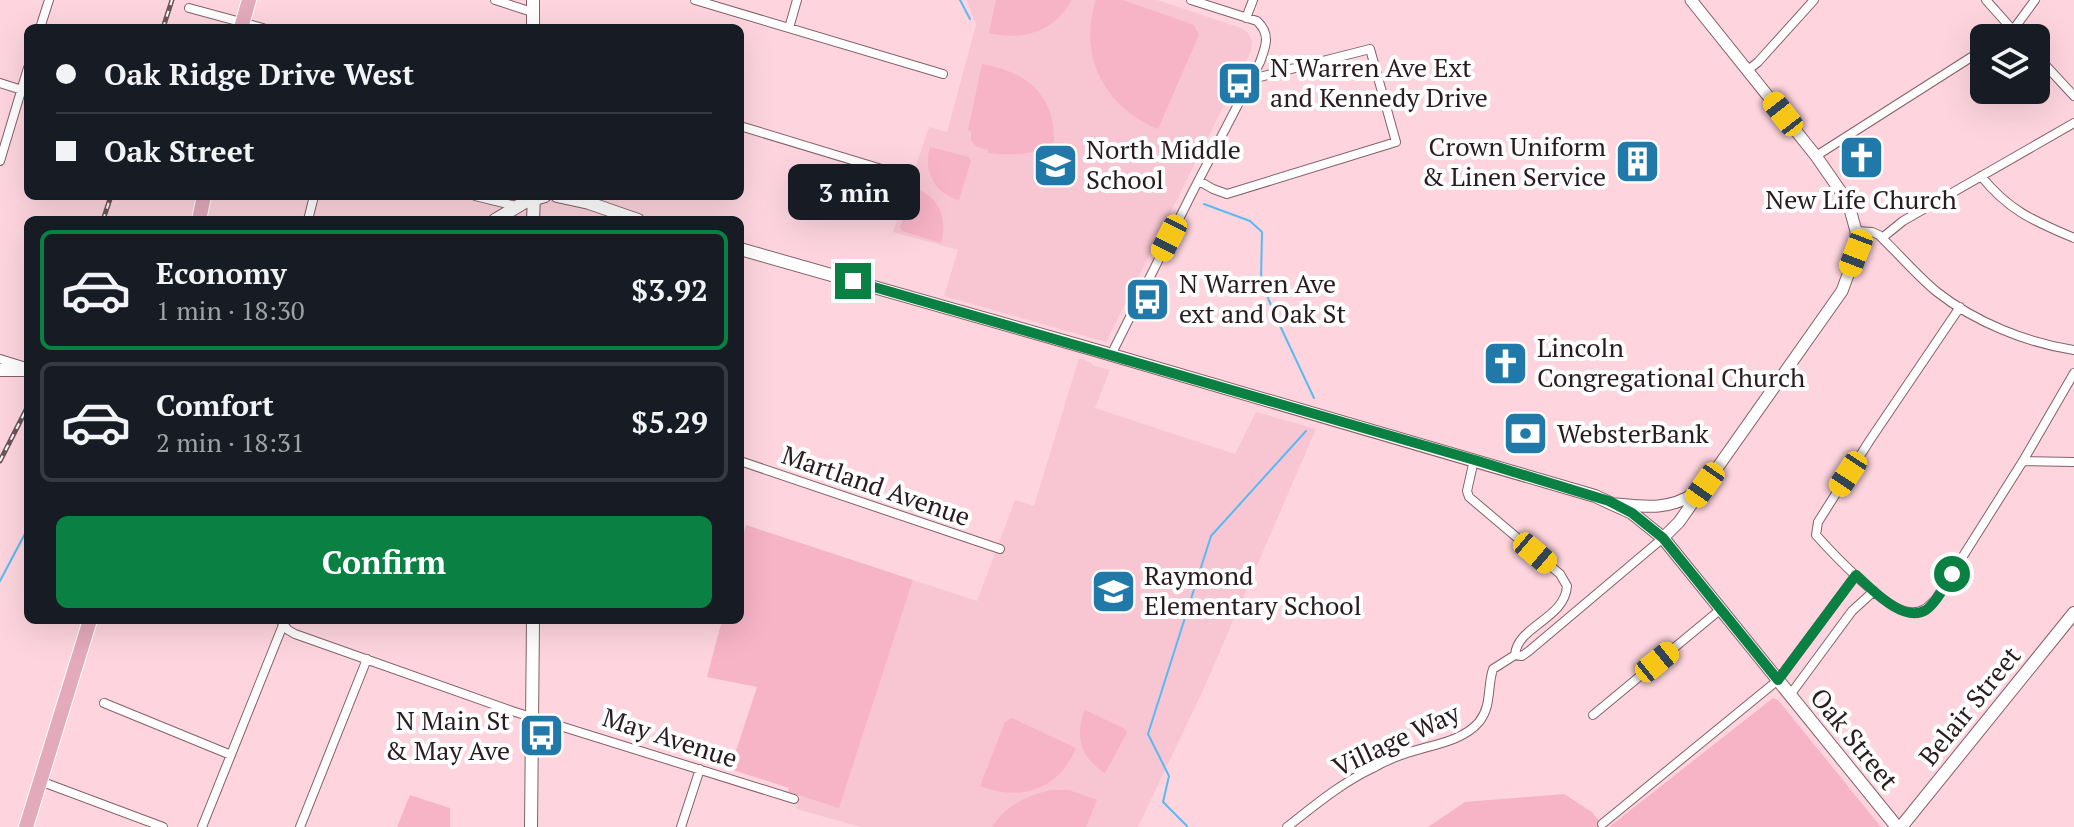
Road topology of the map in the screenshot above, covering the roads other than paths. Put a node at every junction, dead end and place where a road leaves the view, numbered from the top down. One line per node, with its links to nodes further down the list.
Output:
1 (49, 0): 15 (street)
2 (249, 0): 17 (main road)
3 (495, 0): 12 (street)
4 (695, 0): 20 (street)
5 (797, 0): 20 (street)
6 (1191, 0): 14 (street)
7 (1253, 0): 14 (street)
8 (1691, 0): 22 (street)
9 (1814, 0): 22 (street)
10 (1986, 0): 18 (street)
11 (2035, 0): 19 (street)
12 (532, 6)
13 (189, 8): 16 (street)
14 (1246, 18): 25 (street)
15 (41, 24)
16 (239, 24)
17 (242, 24)
18 (2008, 24)
19 (2017, 24)
20 (789, 28): 24 (street)
21 (1970, 58): 32 (street)
22 (1748, 70): 32 (street)
23 (2050, 70): 29 (street)
24 (943, 74)
25 (1252, 79): 36 (street); 36 (street)
26 (0, 83): 28 (street)
27 (24, 83): 28 (street)
28 (22, 90): 33 (street)
29 (2074, 96)
30 (2074, 123): 34 (street)
31 (744, 127): 35 (street)
32 (1816, 156): 43 (street)
33 (0, 161)
34 (1981, 176): 44 (street); 45 (street)
35 (908, 177)
36 (1199, 181): 49 (street)
37 (491, 200): 40 (street)
38 (530, 200): 40 (main road)
39 (575, 200): 42 (main road)
40 (516, 206): 41 (main road)
41 (501, 216)
42 (626, 216)
43 (1856, 231): 44 (street); 59 (street)
44 (1882, 238): 47 (street)
45 (2074, 238)
46 (744, 250): 49 (main road, Oak Street)
47 (1960, 307): 48 (street); 63 (street)
48 (2074, 350)
49 (1111, 355): 55 (main road, Oak Street)
50 (0, 359): 51 (street)
51 (24, 368)
52 (24, 369): 53 (main road)
53 (0, 370)
54 (2074, 373): 56 (street)
55 (1474, 460): 60 (main road, Oak Street); 71 (street, Village Way)
56 (2023, 461): 58 (street); 64 (street)
57 (744, 462): 62 (street, Martland Avenue)
58 (2074, 462)
59 (1705, 485): 60 (street); 61 (street)
60 (1617, 504): 61 (main road, Oak Street)
61 (1663, 538): 65 (main road, Oak Street); 71 (street)
62 (1000, 549)
63 (1856, 575): 64 (street); 73 (street)
64 (1874, 591): 74 (street)
65 (1721, 609): 73 (main road, Oak Street); 76 (street)
66 (2073, 615): 90 (main road, Belair Street)
67 (89, 624): 80 (main road)
68 (282, 624): 78 (street)
69 (283, 624): 72 (street, May Avenue)
70 (533, 624): 77 (main road)
71 (1515, 655): 89 (street, Village Way)
72 (367, 659): 77 (street, May Avenue); 86 (street)
73 (1778, 680): 74 (main road, Oak Street); 82 (street)
74 (1790, 695): 90 (main road, Oak Street)
75 (104, 703): 78 (street)
76 (1593, 715)
77 (533, 716): 79 (street, May Avenue); 87 (main road)
78 (231, 755): 85 (street)
79 (700, 769): 81 (street, May Avenue); 88 (street)
80 (40, 781): 83 (main road); 84 (street)
81 (794, 799)
82 (1602, 824)
83 (26, 827)
84 (163, 827)
85 (202, 827)
86 (300, 827)
87 (531, 827)
88 (681, 827)
89 (1287, 827)
90 (1899, 827)

